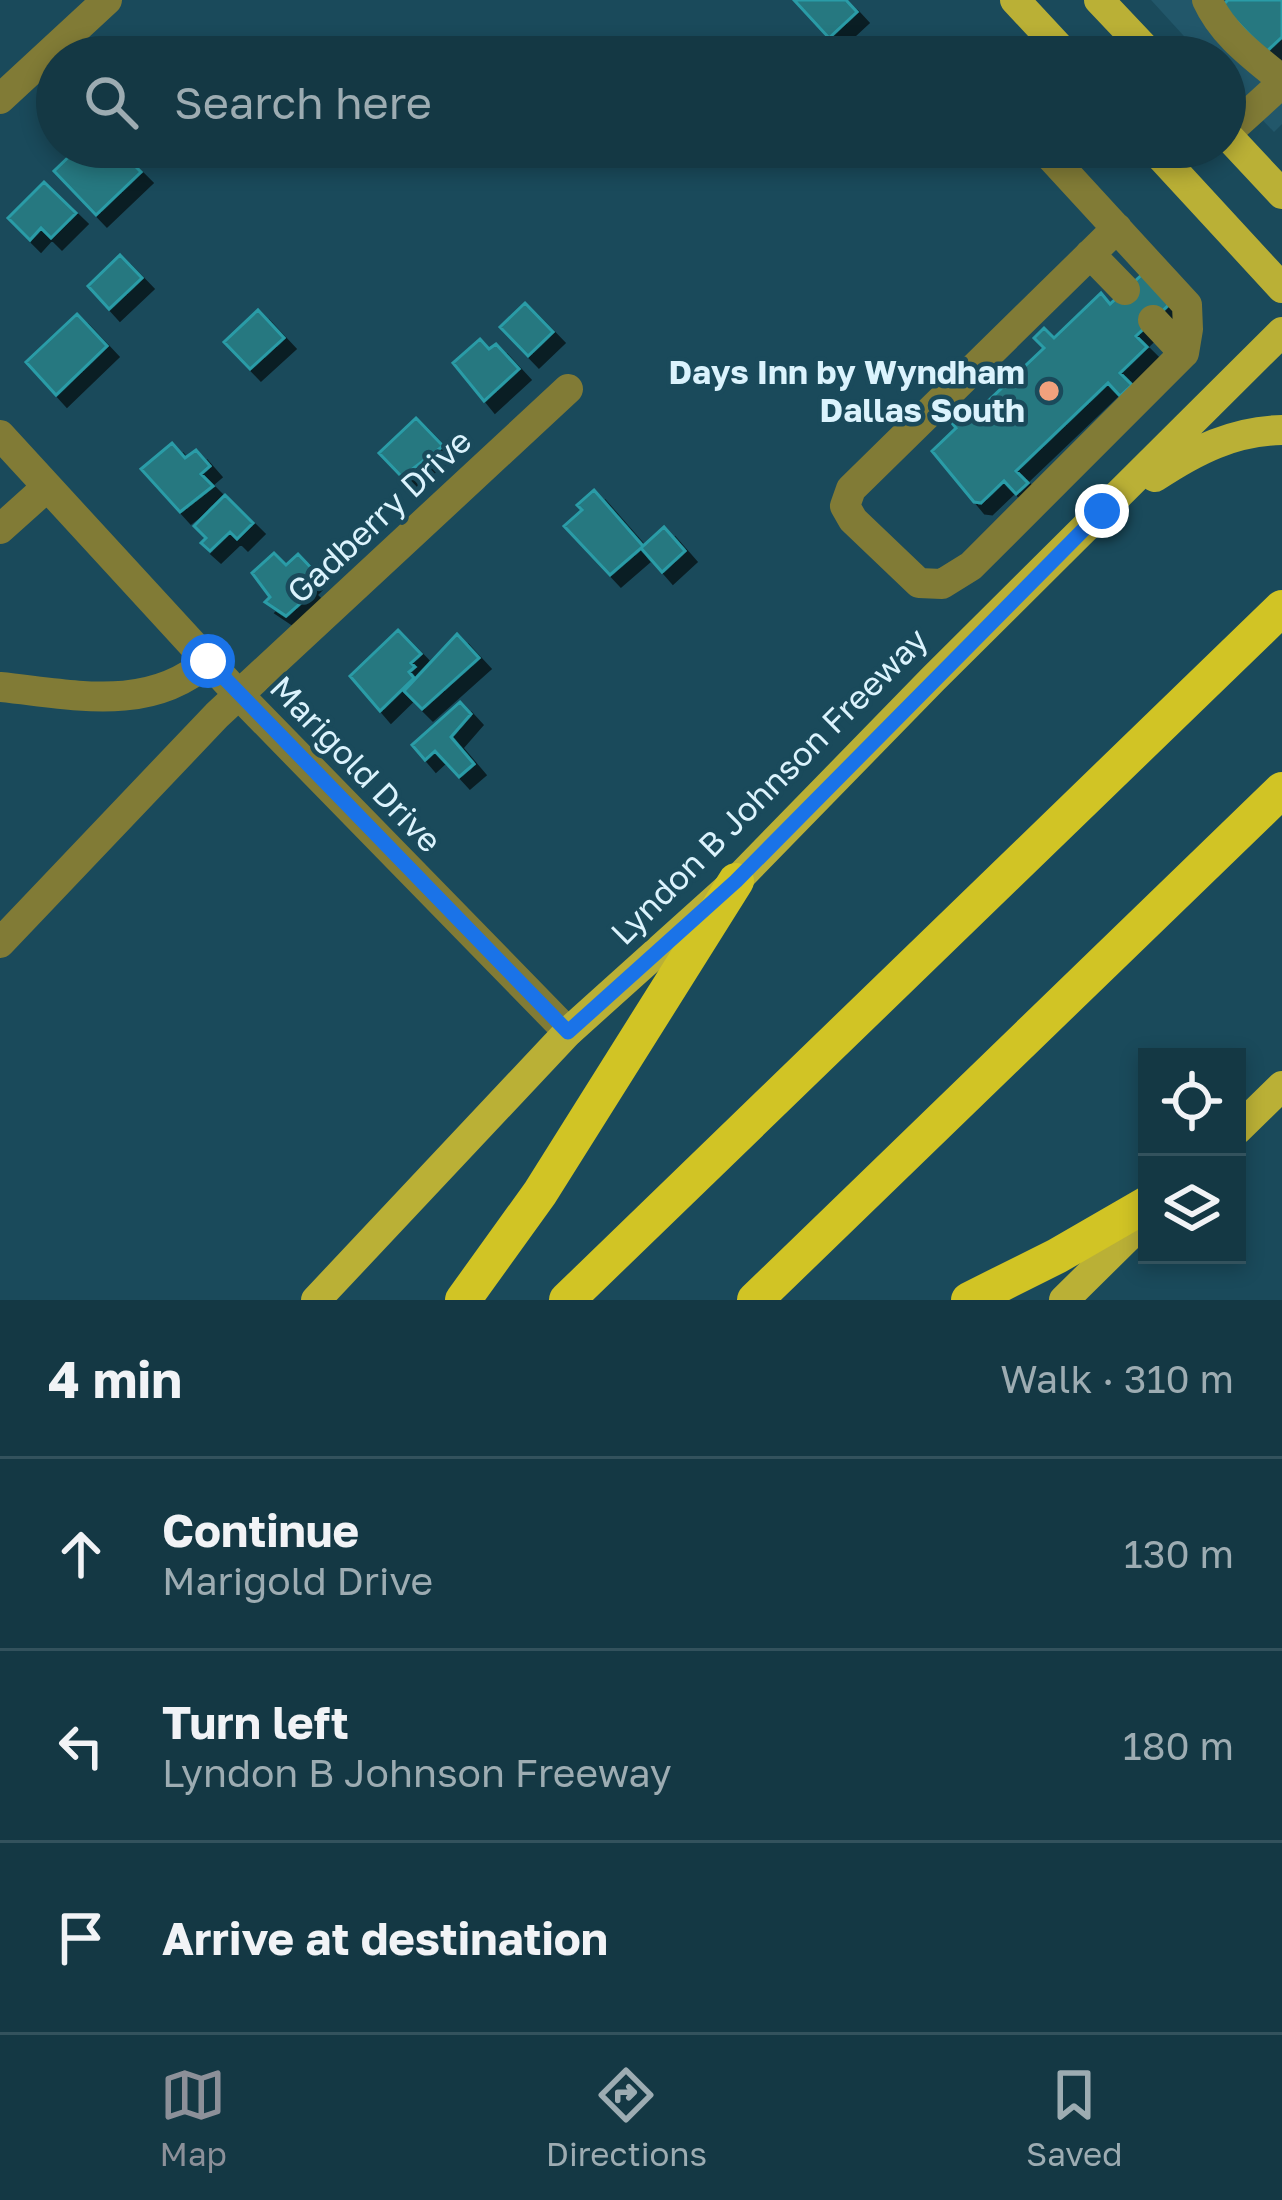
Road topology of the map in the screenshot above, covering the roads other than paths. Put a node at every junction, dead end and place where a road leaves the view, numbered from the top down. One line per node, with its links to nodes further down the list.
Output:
1 (106, 0): 5 (street)
2 (1015, 0): 6 (main road)
3 (1100, 0): 7 (main road)
4 (1207, 0): 8 (street)
5 (67, 36)
6 (1048, 36)
7 (1133, 36)
8 (1231, 36)
9 (1246, 51): 11 (street)
10 (36, 65): 12 (street)
11 (1282, 82): 13 (street)
12 (0, 99)
13 (1246, 115)
14 (1246, 156): 17 (main road)
15 (1061, 168): 18 (street)
16 (1171, 168): 20 (main road)
17 (1282, 194)
18 (1117, 228): 19 (street); 24 (street)
19 (1090, 254): 21 (street); 24 (street)
20 (1282, 288)
21 (1125, 290)
22 (1153, 320): 24 (street)
23 (1282, 332): 29 (main road, Lyndon B Johnson Freeway)
24 (1184, 353)
25 (568, 389): 34 (street, Gadberry Drive)
26 (1282, 430): 29 (main road)
27 (0, 435): 28 (street, Marigold Drive)
28 (47, 487): 30 (street); 32 (street, Marigold Drive)
29 (1102, 511): 36 (main road, Lyndon B Johnson Freeway)
30 (0, 529)
31 (1282, 608): 45 (highway)
32 (208, 661): 33 (street); 34 (street, Marigold Drive)
33 (0, 687)
34 (238, 695): 37 (street, Gadberry Drive); 38 (street, Marigold Drive)
35 (1282, 790): 46 (highway)
36 (736, 881): 38 (main road, Lyndon B Johnson Freeway); 44 (highway)
37 (0, 943)
38 (568, 1032): 43 (main road, Lyndon B Johnson Freeway)
39 (1282, 1086): 40 (main road)
40 (1246, 1121)
41 (1138, 1209): 47 (highway)
42 (1138, 1228): 48 (main road)
43 (316, 1300)
44 (464, 1300)
45 (567, 1300)
46 (755, 1300)
47 (969, 1300)
48 (1064, 1300)

